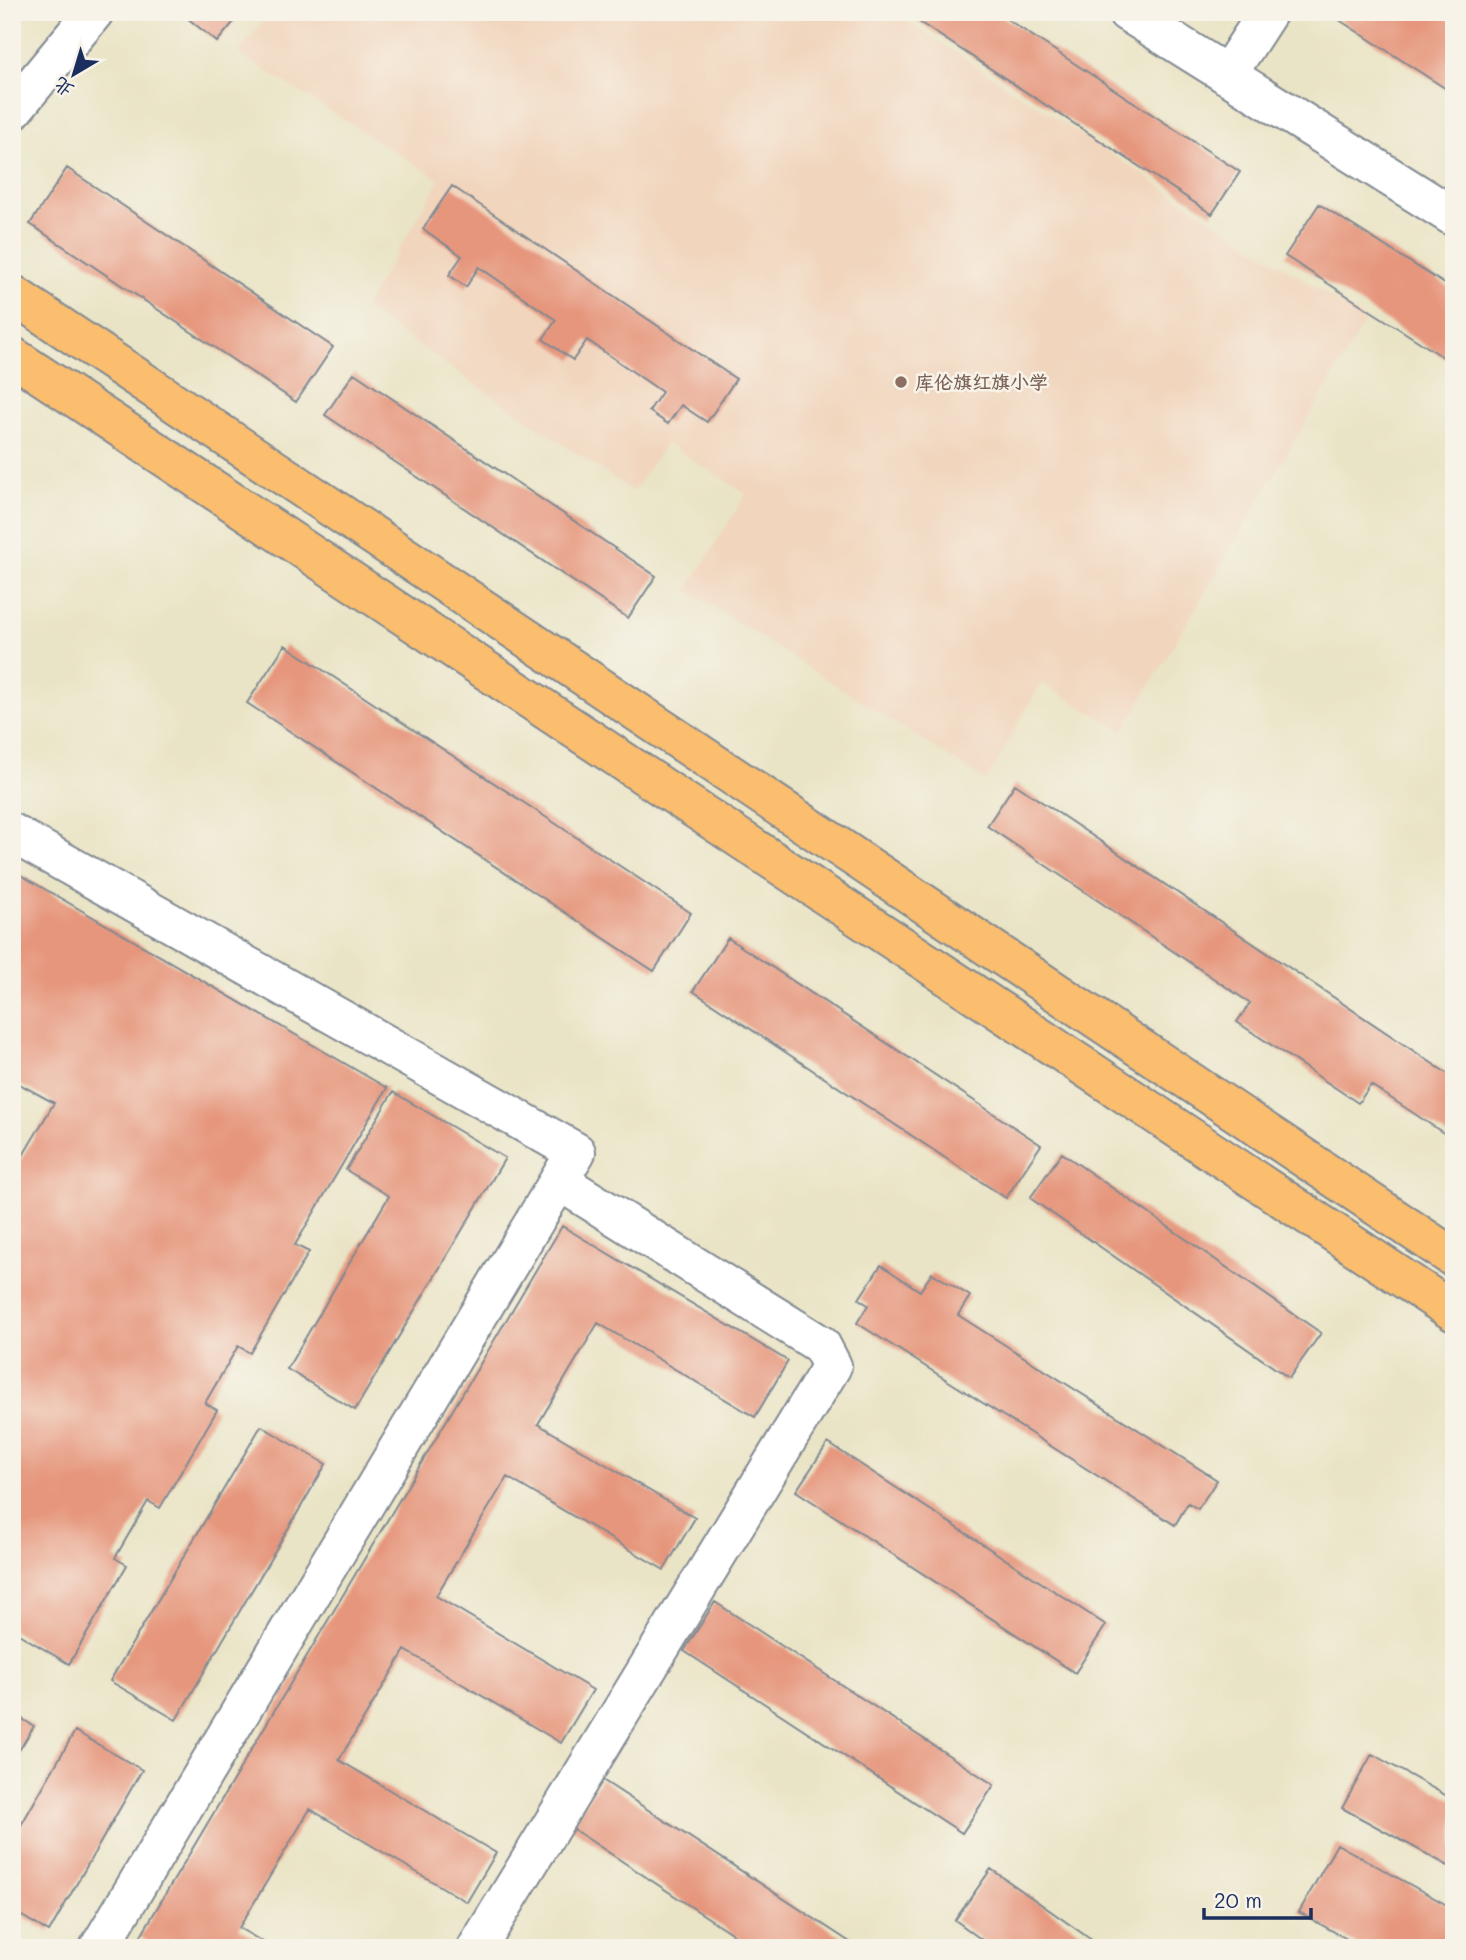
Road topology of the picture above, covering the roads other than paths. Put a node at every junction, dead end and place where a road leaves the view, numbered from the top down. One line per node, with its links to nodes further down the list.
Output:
1 (94, 12): 5 (street)
2 (1128, 12): 4 (street)
3 (1268, 12): 4 (street)
4 (1227, 75): 6 (street)
5 (12, 111)
6 (1454, 217)
7 (12, 294): 11 (main road)
8 (12, 356): 12 (main road)
9 (12, 833): 10 (street)
10 (559, 1181): 13 (street); 14 (street)
11 (1454, 1258)
12 (1454, 1312)
13 (99, 1948)
14 (477, 1948)

